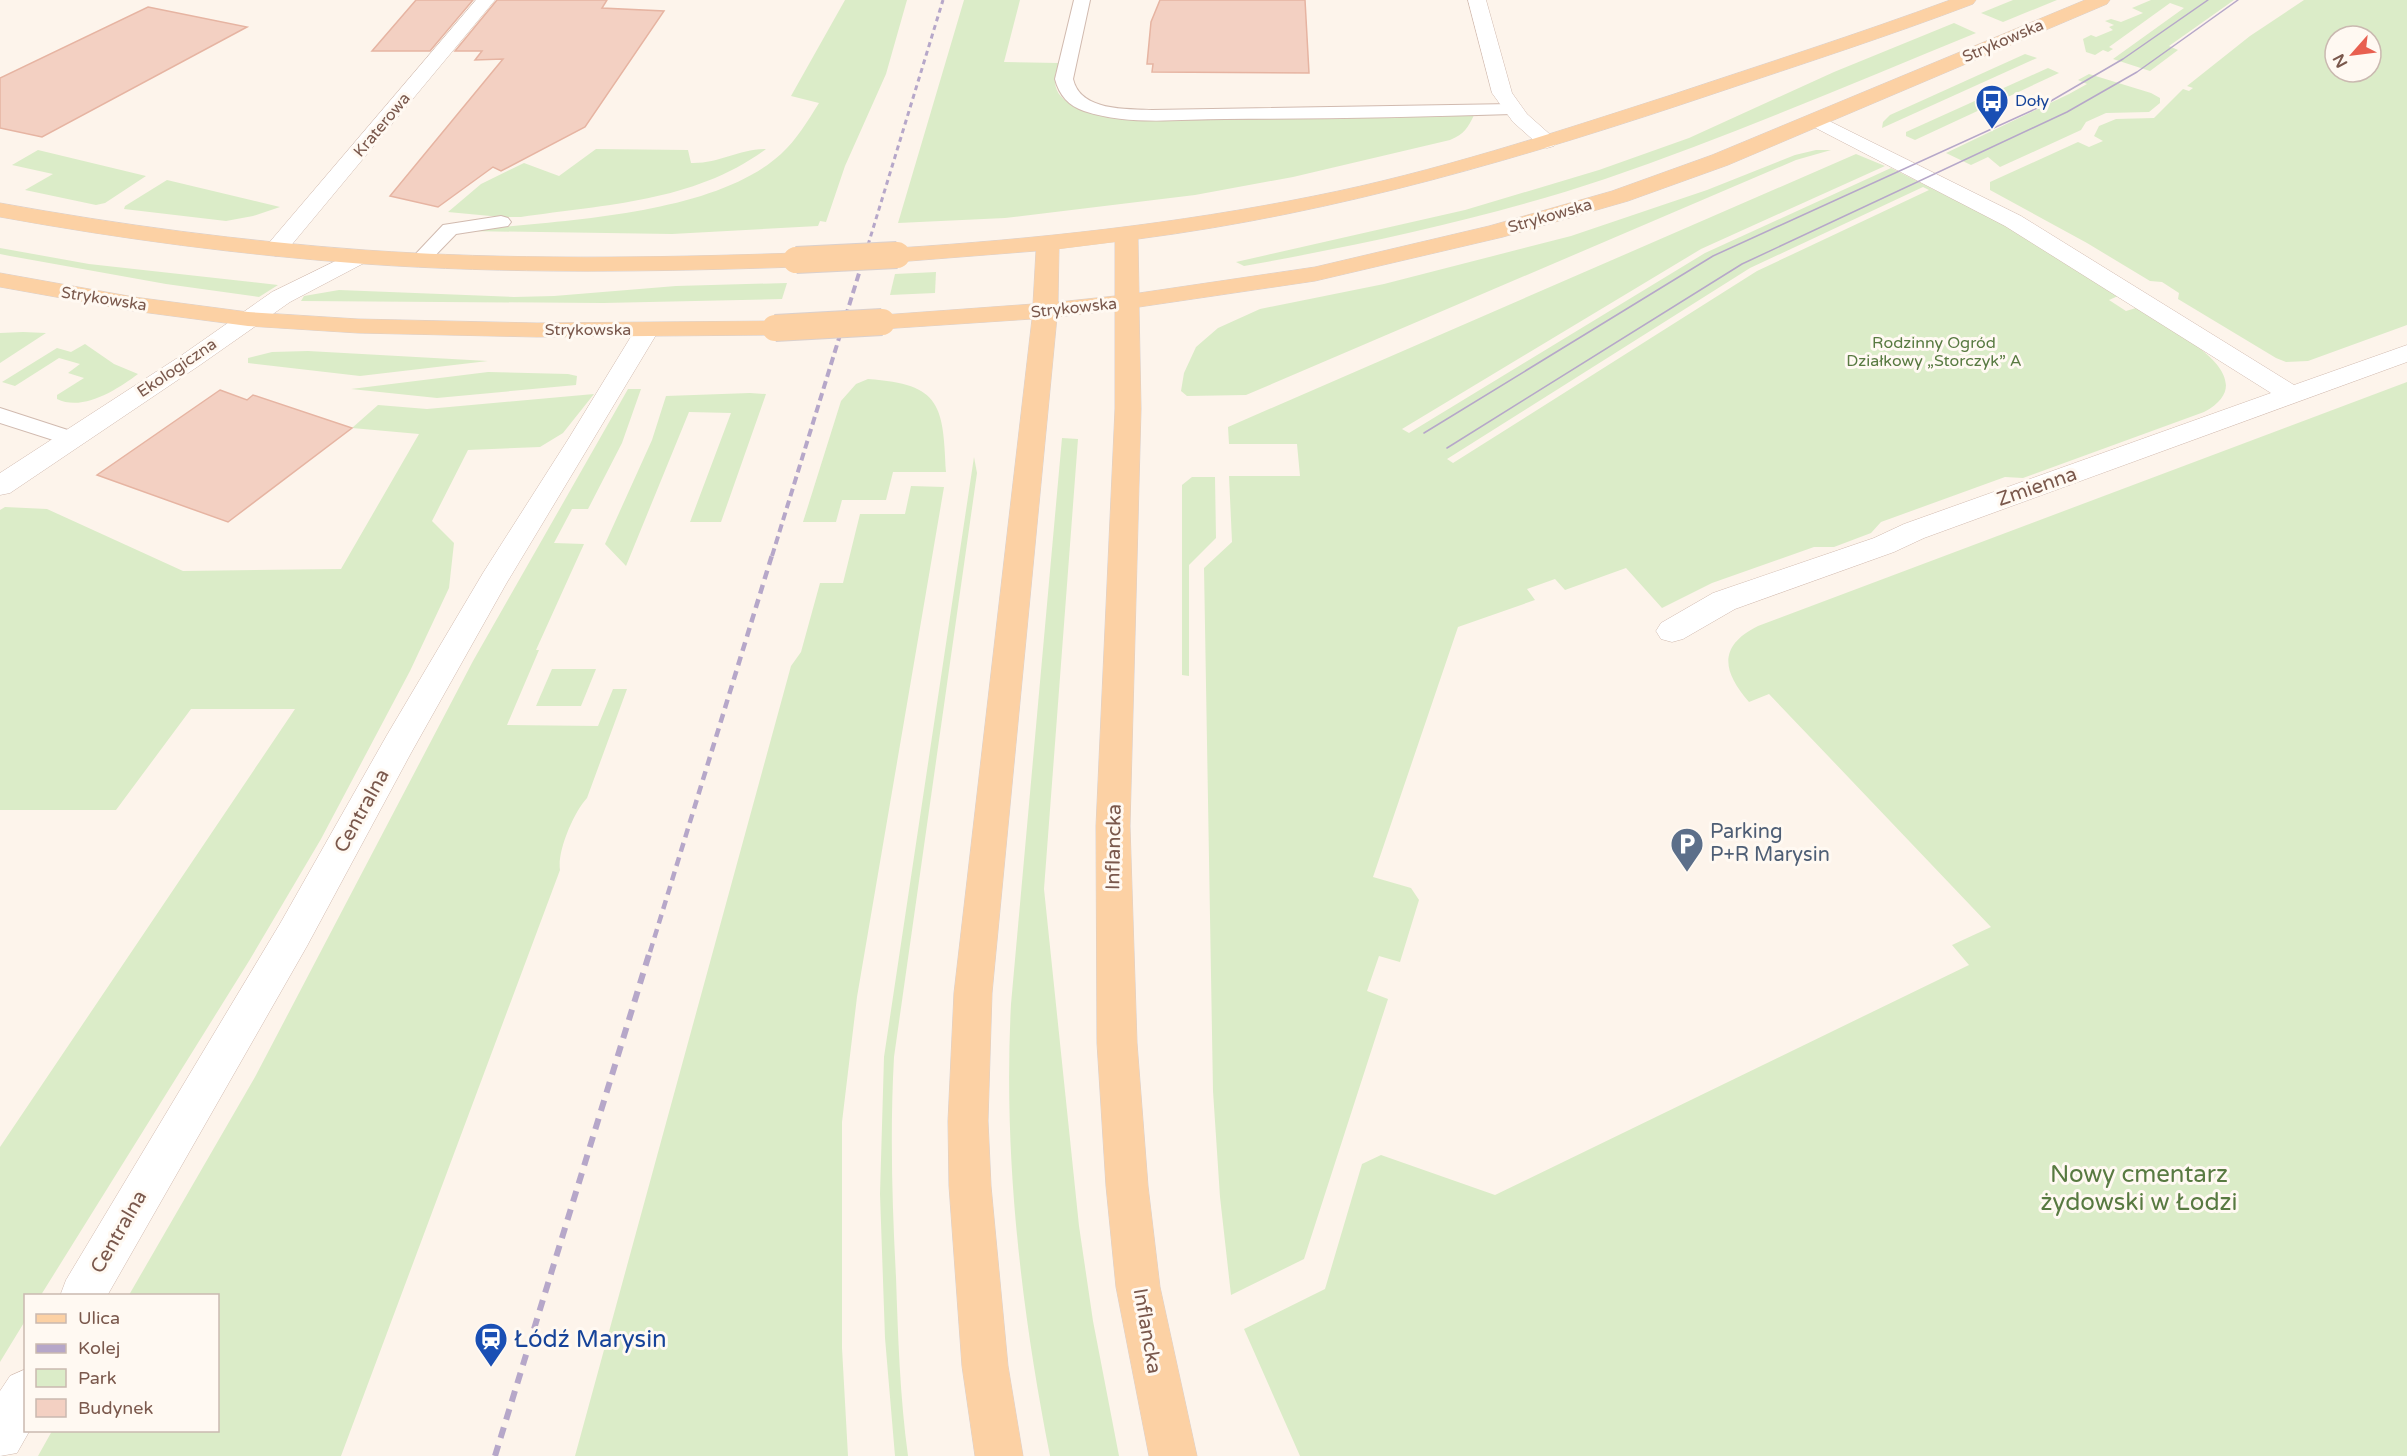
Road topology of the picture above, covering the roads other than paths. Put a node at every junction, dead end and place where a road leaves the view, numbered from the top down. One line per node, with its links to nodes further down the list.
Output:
1 (486, 0): 13 (street, Kraterowa)
2 (1082, 0): 6 (lane)
3 (1477, 0): 6 (street)
4 (1967, 0): 8 (main road)
5 (2101, 0): 7 (main road, Strykowska)
6 (1512, 110): 8 (street)
7 (1815, 120): 17 (main road, Strykowska); 22 (street)
8 (1547, 142): 11 (main road)
9 (0, 210): 13 (main road)
10 (501, 222): 15 (lane)
11 (1126, 234): 12 (main road); 17 (main road, Inflancka)
12 (1048, 243): 15 (main road, bridge); 18 (main road)
13 (276, 249): 14 (main road)
14 (358, 257): 15 (main road); 19 (street, Ekologiczna)
15 (419, 261)
16 (0, 280): 19 (main road, Strykowska)
17 (1126, 302): 18 (main road, Strykowska); 31 (main road, Inflancka)
18 (1045, 311): 20 (main road, Strykowska, bridge); 30 (main road)
19 (248, 319): 20 (main road, Strykowska); 24 (street, Ekologiczna)
20 (647, 330): 27 (street, Centralna)
21 (2407, 353): 22 (street, Zmienna)
22 (2292, 395): 26 (street, Zmienna)
23 (0, 415): 24 (lane)
24 (72, 439): 25 (street, Ekologiczna)
25 (0, 486)
26 (1672, 631)
27 (83, 1294)
28 (24, 1395): 29 (street)
29 (0, 1436)
30 (999, 1456)
31 (1173, 1456)

